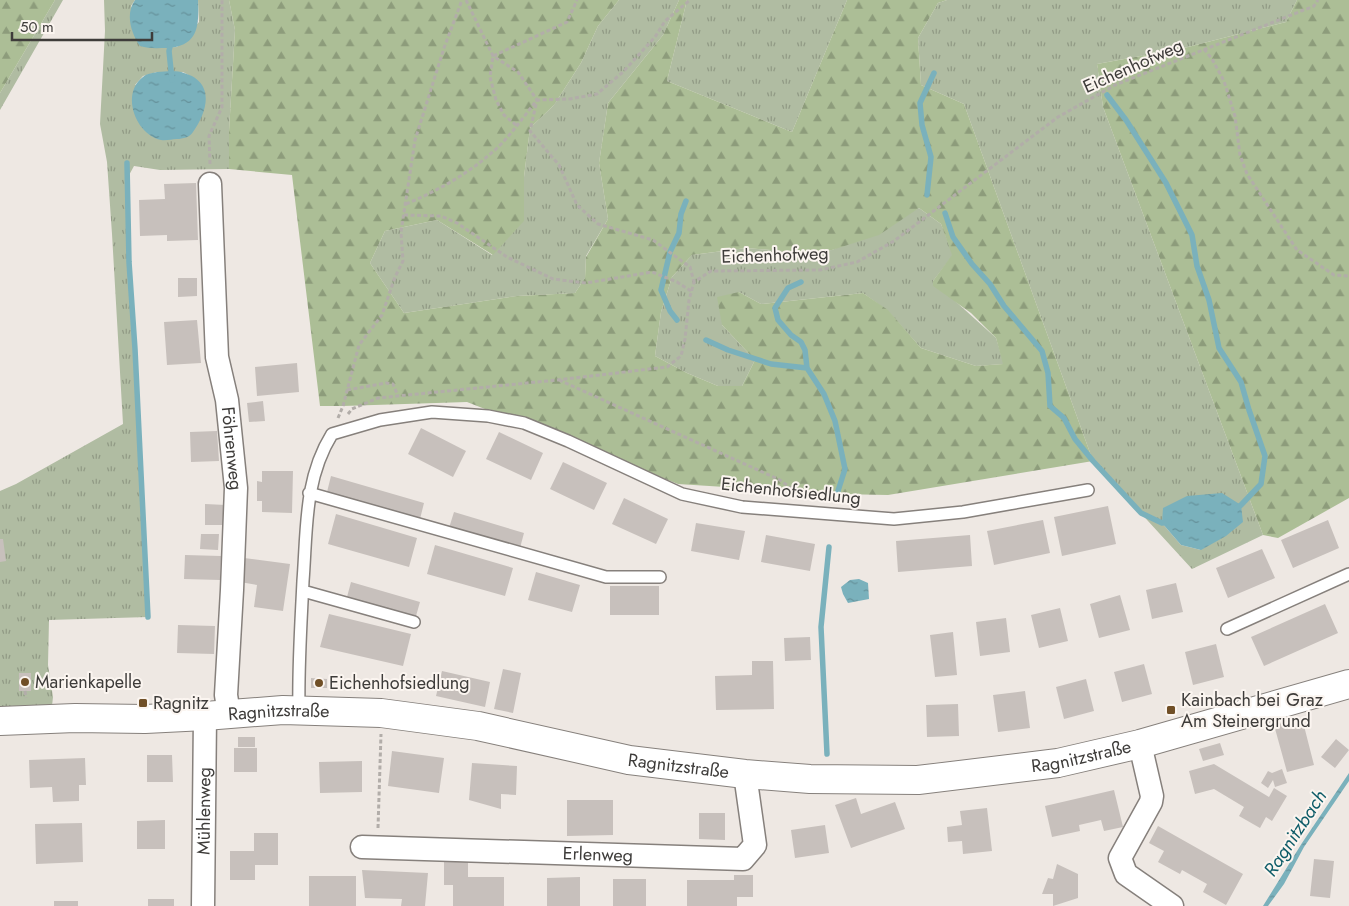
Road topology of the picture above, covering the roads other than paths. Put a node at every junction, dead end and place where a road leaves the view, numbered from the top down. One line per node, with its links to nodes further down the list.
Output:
1 (210, 184): 11 (street, Föhrenweg)
2 (1088, 490): 3 (lane, Eichenhofsiedlung)
3 (309, 493): 5 (lane); 6 (lane)
4 (1349, 574): 8 (lane)
5 (660, 577)
6 (303, 591): 7 (lane); 10 (lane)
7 (414, 622)
8 (1227, 629)
9 (1349, 684): 13 (main road, Ragnitzstraße)
10 (299, 710): 11 (main road, Ragnitzstraße); 14 (main road, Ragnitzstraße)
11 (217, 715): 12 (main road, Ragnitzstraße); 16 (street, Mühlenweg)
12 (0, 721)
13 (1140, 744): 14 (main road, Ragnitzstraße); 17 (street)
14 (745, 774): 15 (street, Erlenweg)
15 (370, 847)
16 (203, 906)
17 (1172, 906)

